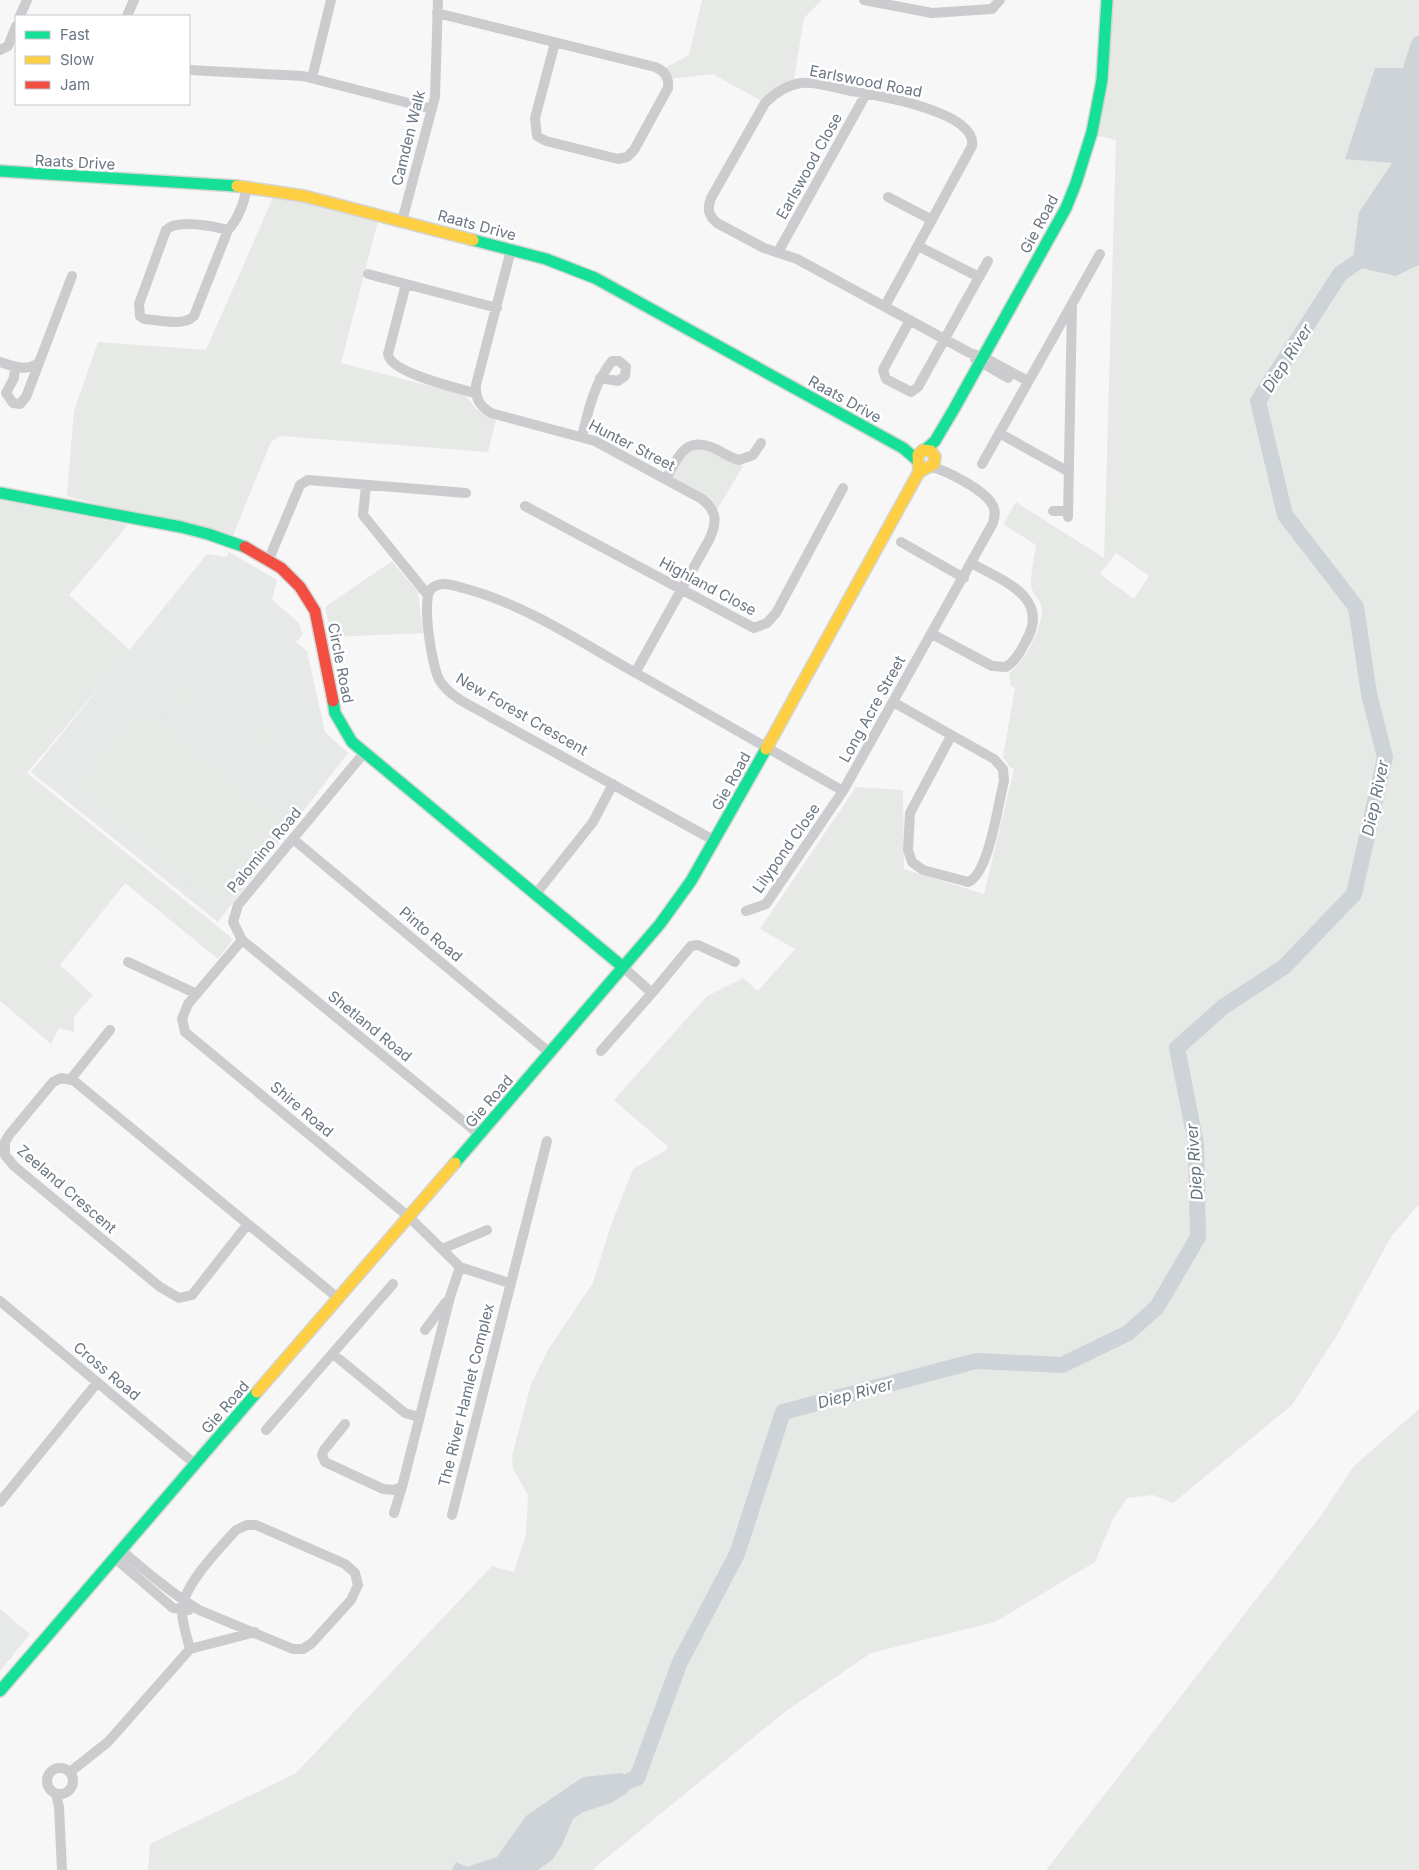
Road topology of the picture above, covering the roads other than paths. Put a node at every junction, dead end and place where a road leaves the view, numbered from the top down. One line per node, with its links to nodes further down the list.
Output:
1 (27, 0): 10 (street)
2 (134, 0): 11 (street)
3 (332, 0): 16 (street)
4 (438, 0): 9 (street, Camden Walk)
5 (864, 0): 8 (street)
6 (1000, 0): 8 (street)
7 (1107, 0): 41 (street, Gie Road)
8 (903, 4)
9 (437, 13): 13 (street); 18 (street, Camden Walk)
10 (20, 15)
11 (127, 15)
12 (15, 28): 14 (street)
13 (555, 43): 13 (street)
14 (0, 50)
15 (190, 70): 16 (street)
16 (312, 78): 18 (street)
17 (866, 94): 22 (street, Earlswood Road); 27 (street, Earlswood Close); 27 (street, Earlswood Road)
18 (432, 108): 23 (street, Camden Walk)
19 (0, 171): 20 (street, Raats Drive)
20 (247, 187): 23 (street, Raats Drive); 24 (street)
21 (888, 197): 22 (street)
22 (932, 220): 25 (street, Earlswood Road)
23 (402, 221): 26 (street, Raats Drive)
24 (228, 230): 24 (street)
25 (918, 246): 32 (street); 35 (street, Earlswood Road)
26 (511, 250): 36 (street); 51 (street, Raats Drive)
27 (778, 252): 35 (street, Earlswood Road)
28 (1100, 254): 34 (street)
29 (988, 261): 32 (street)
30 (368, 274): 33 (street)
31 (72, 276): 43 (street)
32 (979, 277): 39 (street)
33 (406, 284): 36 (street); 47 (street)
34 (1072, 304): 38 (street); 40 (street)
35 (885, 306): 37 (street, Earlswood Road)
36 (497, 308): 47 (street)
37 (910, 320): 39 (street, Earlswood Road); 39 (street)
38 (1057, 331): 40 (street); 46 (street)
39 (944, 339): 41 (street, Earlswood Road)
40 (1073, 344): 53 (street)
41 (981, 360): 46 (street, Earlswood Road); 51 (street, Gie Road)
42 (0, 362): 44 (street)
43 (38, 363): 44 (street); 44 (street)
44 (15, 367)
45 (600, 378): 49 (street)
46 (1026, 384): 48 (street)
47 (475, 393): 49 (street, Hunter Street)
48 (999, 433): 52 (street); 53 (street)
49 (582, 436): 54 (street, Hunter Street)
50 (761, 443): 54 (street)
51 (927, 461): 63 (street, Long Acre Street); 71 (street, Gie Road)
52 (982, 464)
53 (1069, 472): 60 (street)
54 (666, 479): 65 (street, Hunter Street)
55 (366, 486): 58 (street); 62 (street); 66 (street)
56 (843, 488): 65 (street, Highland Close)
57 (0, 493): 62 (street, Circle Road)
58 (466, 493)
59 (525, 506): 65 (street, Highland Close)
60 (1053, 511)
61 (901, 542): 64 (street)
62 (269, 559): 72 (street, Circle Road)
63 (972, 563): 64 (street, Long Acre Street); 67 (street)
64 (964, 578): 67 (street, Long Acre Street)
65 (683, 590): 68 (street, Hunter Street)
66 (427, 594): 68 (street); 73 (street, New Forest Crescent)
67 (932, 634): 69 (street, Long Acre Street)
68 (635, 672): 71 (street)
69 (893, 702): 70 (street); 74 (street, Long Acre Street)
70 (951, 736): 70 (street)
71 (767, 747): 74 (street); 76 (street, Gie Road)
72 (364, 753): 75 (street, Palomino Road); 77 (street, Circle Road)
73 (613, 784): 76 (street, New Forest Crescent); 77 (street)
74 (843, 791): 78 (street, Lilypond Close)
75 (293, 839): 79 (street, Palomino Road); 87 (street, Pinto Road)
76 (715, 841): 82 (street, Gie Road)
77 (535, 894): 82 (street, Circle Road)
78 (746, 911)
79 (242, 940): 84 (street); 89 (street, Shetland Road)
80 (128, 962): 84 (street)
81 (735, 962): 83 (street)
82 (623, 967): 83 (street); 87 (street, Gie Road)
83 (652, 993): 86 (street)
84 (197, 994): 91 (street, Shire Road)
85 (110, 1030): 88 (street)
86 (601, 1051)
87 (550, 1053): 89 (street, Gie Road)
88 (70, 1080): 92 (street); 92 (street, Zeeland Crescent)
89 (480, 1135): 91 (street, Gie Road)
90 (547, 1140): 96 (street, The River Hamlet Complex)
91 (409, 1217): 94 (street); 99 (street, Gie Road)
92 (248, 1226): 99 (street)
93 (487, 1230): 94 (street)
94 (442, 1250): 95 (street)
95 (460, 1267): 96 (street); 98 (street)
96 (509, 1283): 111 (street, The River Hamlet Complex)
97 (393, 1284): 102 (street)
98 (450, 1297): 101 (street); 104 (street)
99 (338, 1299): 107 (street, Gie Road)
100 (1, 1305): 103 (street, Cross Road)
101 (425, 1330)
102 (333, 1354): 104 (street); 106 (street)
103 (97, 1382): 107 (street, Cross Road); 109 (street)
104 (419, 1417): 108 (street)
105 (344, 1424): 108 (street)
106 (266, 1430)
107 (195, 1464): 112 (street, Gie Road)
108 (402, 1487): 110 (street)
109 (0, 1502)
110 (394, 1514)
111 (452, 1515)
112 (119, 1555): 113 (street); 116 (street, Gie Road)
113 (183, 1606): 114 (street); 114 (street); 115 (street)
114 (255, 1632): 115 (street)
115 (190, 1649): 117 (street)
116 (0, 1691)
117 (70, 1772): 118 (street); 118 (street)
118 (56, 1794): 119 (street)
119 (62, 1870)

